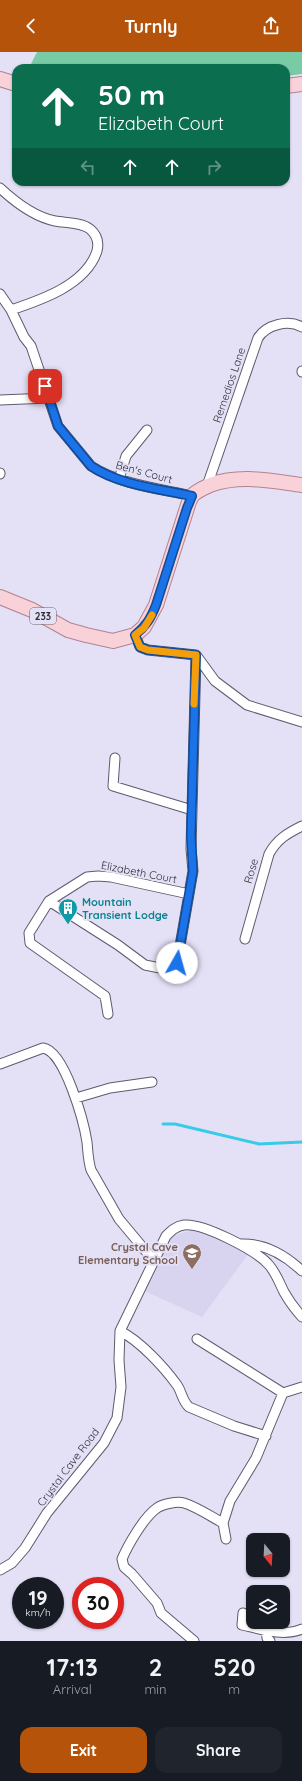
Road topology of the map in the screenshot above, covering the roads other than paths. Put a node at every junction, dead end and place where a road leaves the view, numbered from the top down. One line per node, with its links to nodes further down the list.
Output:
1 (0, 79): 2 (main road)
2 (12, 83)
3 (302, 84): 4 (main road)
4 (290, 86)
5 (0, 188): 7 (street)
6 (0, 294): 7 (street, Ben's Court)
7 (11, 310): 9 (street, Ben's Court)
8 (302, 327): 14 (street, Remedios Lane)
9 (49, 398): 10 (street); 12 (street, Ben's Court)
10 (0, 400)
11 (147, 430): 12 (street)
12 (118, 479): 15 (street, Ben's Court)
13 (302, 485): 14 (main road)
14 (207, 486): 15 (main road)
15 (192, 496): 17 (main road)
16 (0, 597): 17 (main road, 233)
17 (135, 635): 18 (street)
18 (196, 655): 19 (street); 21 (street, Elizabeth Court)
19 (302, 722)
20 (115, 758): 21 (street)
21 (192, 810): 23 (street, Elizabeth Court)
22 (302, 826): 25 (street, Rose)
23 (189, 894): 24 (street, Elizabeth Court); 24 (street)
24 (49, 901): 26 (street)
25 (245, 939)
26 (108, 1014)
27 (0, 1064): 29 (street)
28 (152, 1082): 29 (street)
29 (76, 1098): 31 (street)
30 (240, 1244): 31 (street, Crystal Cave Road); 32 (street, Crystal Cave Road); 33 (street)
31 (154, 1261): 34 (street, Crystal Cave Road)
32 (302, 1271)
33 (302, 1317)
34 (120, 1331): 38 (street); 41 (street, Crystal Cave Road)
35 (197, 1339): 37 (street)
36 (302, 1387): 37 (street)
37 (283, 1393): 38 (street)
38 (266, 1436): 39 (street)
39 (222, 1522): 40 (street); 45 (street)
40 (226, 1539)
41 (0, 1570)
42 (243, 1613): 44 (street)
43 (302, 1629): 44 (street)
44 (266, 1630): 46 (street)
45 (194, 1641)
46 (270, 1641)

